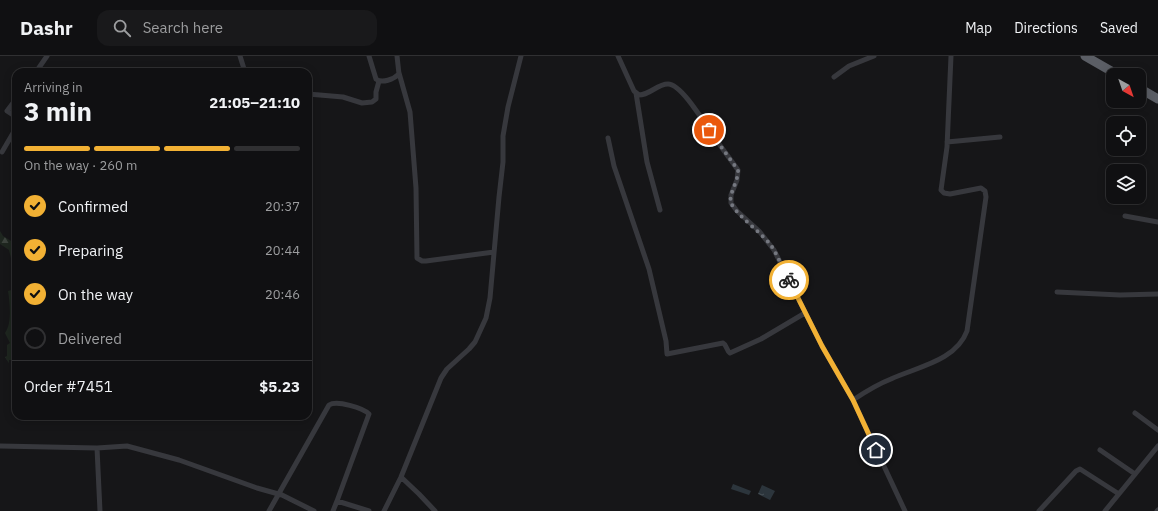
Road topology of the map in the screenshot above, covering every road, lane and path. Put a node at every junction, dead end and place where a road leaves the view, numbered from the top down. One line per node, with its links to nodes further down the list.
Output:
1 (48, 56): 10 (street)
2 (240, 56): 11 (street)
3 (369, 56): 15 (street)
4 (397, 56): 13 (street)
5 (520, 56): 30 (street)
6 (618, 56): 17 (street)
7 (874, 56): 14 (street)
8 (951, 56): 25 (street)
9 (1085, 56): 12 (highway)
10 (39, 68)
11 (244, 68)
12 (1106, 68)
13 (399, 73): 15 (street); 30 (street)
14 (834, 77)
15 (378, 81): 18 (street)
16 (1146, 92): 19 (highway)
17 (636, 93): 27 (street); 33 (street)
18 (312, 94)
19 (1158, 99)
20 (12, 104): 21 (street)
21 (12, 114)
22 (12, 135): 26 (street)
23 (1000, 137): 25 (street)
24 (608, 138): 33 (street)
25 (947, 142): 34 (street)
26 (2, 152)
27 (660, 210)
28 (1125, 216): 29 (street)
29 (1158, 222)
30 (494, 252): 42 (street)
31 (1057, 292): 32 (street)
32 (1158, 294)
33 (805, 313): 34 (street)
34 (853, 400): 53 (street)
35 (1135, 413): 36 (street)
36 (1158, 430)
37 (0, 446): 39 (street)
38 (1158, 446): 41 (street)
39 (98, 448): 43 (street); 46 (street)
40 (1100, 450): 41 (street)
41 (1135, 474): 44 (street)
42 (401, 477): 51 (street); 52 (street)
43 (278, 494): 45 (street); 47 (street); 48 (street)
44 (1119, 494): 54 (street); 55 (street)
45 (337, 501): 49 (street); 50 (street)
46 (100, 511)
47 (268, 511)
48 (314, 511)
49 (333, 511)
50 (369, 511)
51 (384, 511)
52 (435, 511)
53 (906, 511)
54 (1039, 511)
55 (1105, 511)

